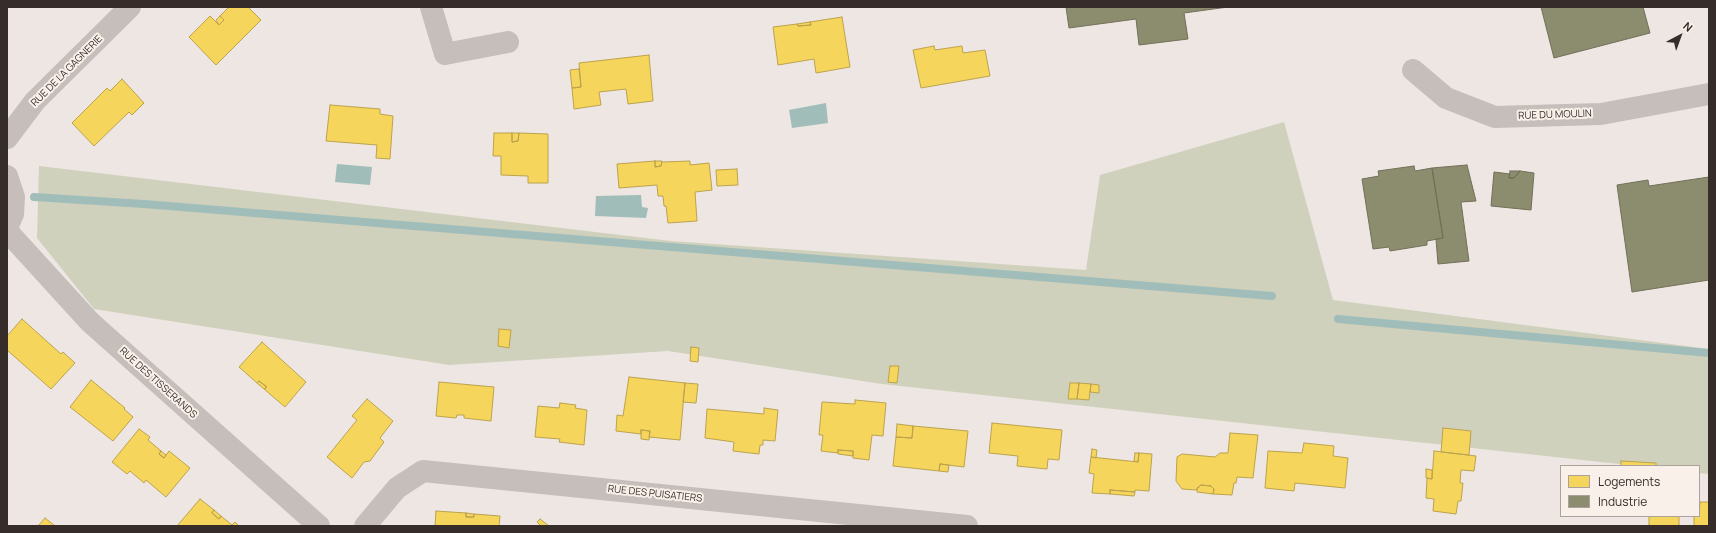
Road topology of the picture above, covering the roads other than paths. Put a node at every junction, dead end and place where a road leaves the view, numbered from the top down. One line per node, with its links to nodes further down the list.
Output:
1 (130, 7): 6 (street, RUE DE LA GAGNERIE)
2 (431, 7): 3 (street)
3 (508, 42)
4 (1413, 70): 5 (street, RUE DU MOULIN)
5 (1709, 94)
6 (7, 138)
7 (7, 176): 8 (street)
8 (7, 229): 9 (street, RUE DES TISSERANDS)
9 (319, 526)
10 (365, 526): 11 (street, RUE DES PUISATIERS)
11 (967, 526)

